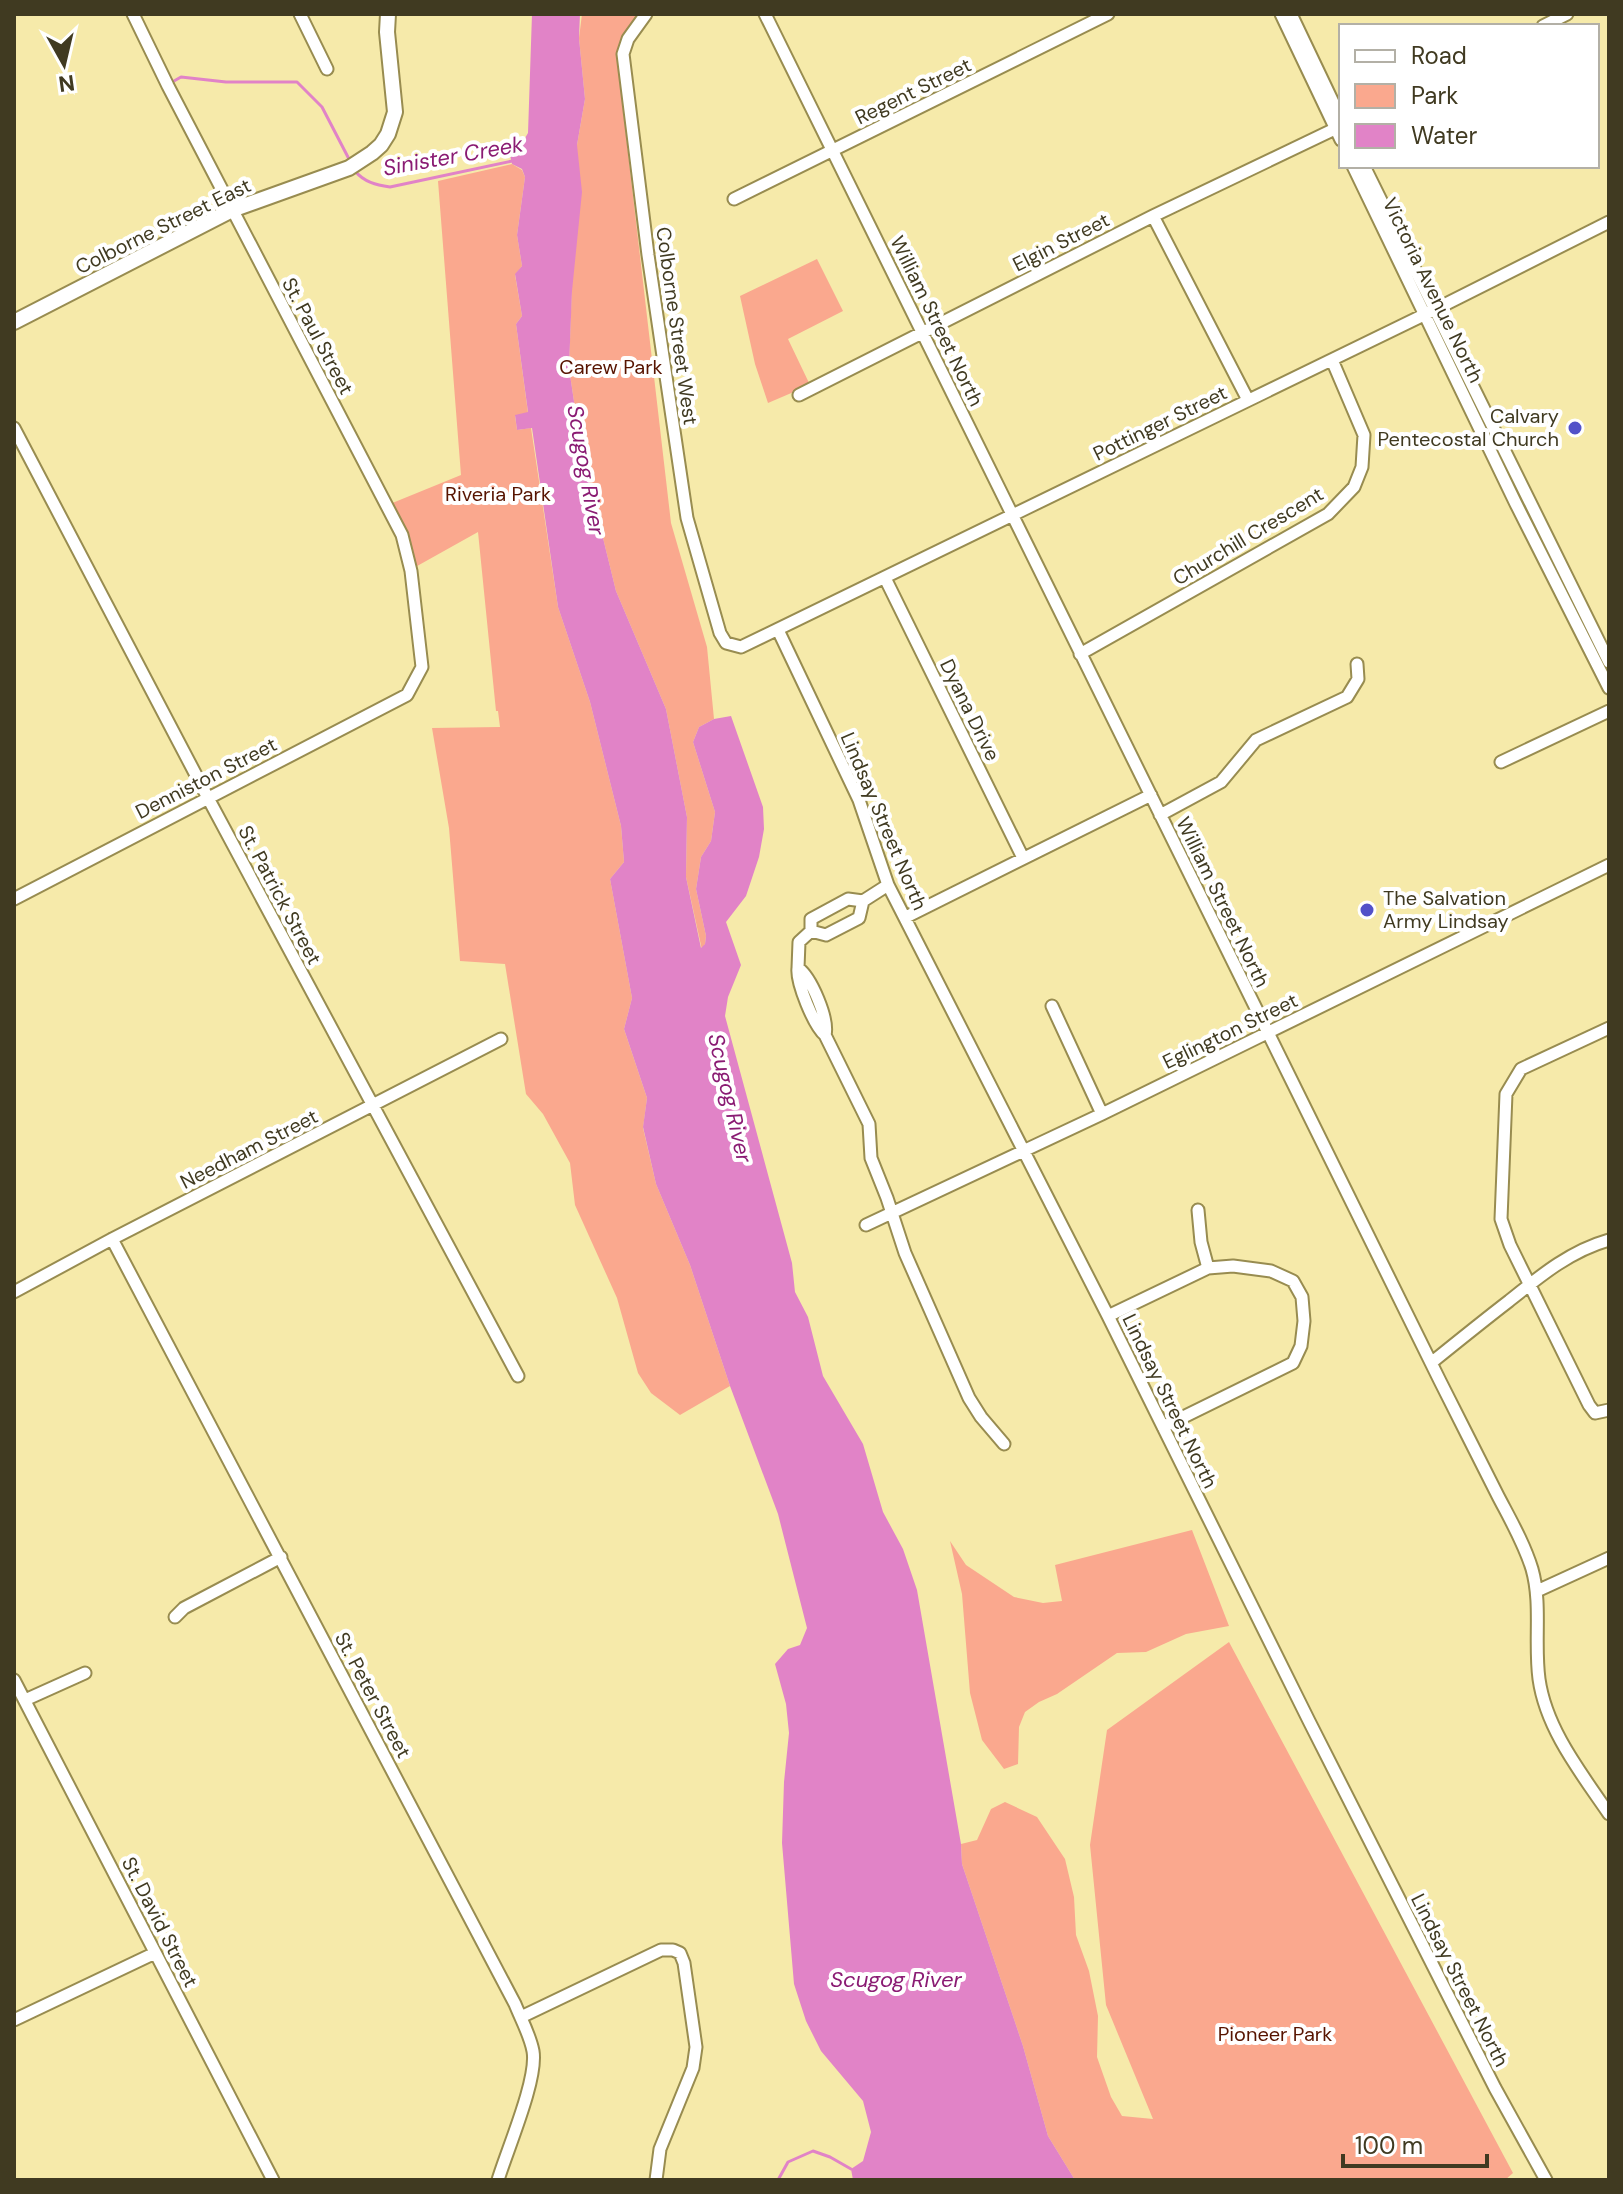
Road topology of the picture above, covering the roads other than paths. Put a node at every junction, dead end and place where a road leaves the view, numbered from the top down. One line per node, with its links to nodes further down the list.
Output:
1 (133, 14): 18 (street, St. Paul Street)
2 (300, 14): 12 (street)
3 (388, 14): 18 (main road, Colborne Street East)
4 (646, 14): 32 (street, Colborne Street West)
5 (765, 14): 14 (street, William Street North)
6 (1108, 14): 14 (street, Regent Street)
7 (1281, 14): 11 (street)
8 (1291, 14): 11 (street)
9 (1567, 14): 10 (street)
10 (1547, 24)
11 (1299, 40): 13 (street)
12 (327, 69)
13 (1339, 124): 19 (street, Elgin Street)
14 (833, 151): 17 (street, Regent Street); 23 (street, William Street North)
15 (1354, 168): 21 (street, Victoria Avenue North)
16 (1365, 168): 21 (street, Victoria Avenue North)
17 (734, 199)
18 (232, 210): 22 (main road, Colborne Street East); 36 (street, St. Paul Street)
19 (1153, 216): 23 (street, Elgin Street); 26 (street)
20 (1609, 222): 21 (street, Pottinger Street)
21 (1429, 312): 24 (street, Pottinger Street); 29 (street, Victoria Avenue North)
22 (14, 322)
23 (923, 332): 25 (street, Elgin Street); 28 (street, William Street North)
24 (1332, 360): 26 (street, Pottinger Street); 33 (street, Churchill Crescent)
25 (799, 395)
26 (1248, 400): 28 (street, Pottinger Street)
27 (14, 428): 41 (street, St. Patrick Street)
28 (1012, 515): 30 (street, Pottinger Street); 33 (street, William Street North)
29 (1547, 552): 34 (street, Victoria Avenue North); 37 (street, Victoria Avenue North)
30 (885, 578): 31 (street, Pottinger Street); 43 (street, Dyana Drive)
31 (778, 630): 32 (street, Pottinger Street); 45 (street, Lindsay Street North)
32 (726, 643)
33 (1080, 654): 40 (street, William Street North)
34 (1609, 662)
35 (1357, 664): 42 (street)
36 (412, 687): 41 (street, Denniston Street)
37 (1609, 688)
38 (1609, 711): 39 (street)
39 (1501, 762)
40 (1151, 795): 42 (street, William Street North); 43 (street)
41 (208, 798): 46 (street, Denniston Street); 54 (street, St. Patrick Street)
42 (1160, 815): 52 (street, William Street North)
43 (1023, 858): 48 (street)
44 (1609, 865): 52 (street, Eglington Street)
45 (888, 885): 47 (street); 48 (street, Lindsay Street North)
46 (14, 899)
47 (863, 901): 49 (street); 49 (street)
48 (906, 917): 56 (street, Lindsay Street North)
49 (811, 931): 58 (street)
50 (1052, 1006): 55 (street)
51 (1609, 1028): 63 (street)
52 (1267, 1033): 55 (street, Eglington Street); 66 (street, William Street North)
53 (501, 1039): 54 (street, Needham Street)
54 (374, 1105): 60 (street, Needham Street); 67 (street, St. Patrick Street)
55 (1102, 1114): 56 (street, Eglington Street)
56 (1022, 1151): 58 (street, Eglington Street); 65 (street, Lindsay Street North)
57 (1198, 1210): 62 (street)
58 (892, 1212): 59 (street, Eglington Street); 70 (street)
59 (866, 1225)
60 (112, 1239): 64 (street, Needham Street); 71 (street, St. Peter Street)
61 (1609, 1240): 63 (street)
62 (1208, 1268): 65 (street); 69 (street)
63 (1529, 1284): 66 (street); 68 (street)
64 (14, 1292)
65 (1108, 1316): 69 (street, Lindsay Street North)
66 (1431, 1363): 73 (street, William Street North)
67 (518, 1376)
68 (1609, 1410)
69 (1163, 1427): 85 (street, Lindsay Street North)
70 (1004, 1444)
71 (281, 1557): 74 (street); 80 (street, St. Peter Street)
72 (1609, 1558): 73 (street)
73 (1537, 1591): 78 (street, William Street North)
74 (175, 1617)
75 (85, 1673): 77 (street)
76 (14, 1680): 77 (street, St. David Street)
77 (25, 1700): 79 (street, St. David Street)
78 (1609, 1814)
79 (155, 1953): 81 (street); 82 (street, St. David Street)
80 (521, 2017): 83 (street, St. Peter Street); 84 (street)
81 (14, 2020)
82 (273, 2180)
83 (498, 2180)
84 (656, 2180)
85 (1546, 2180)

